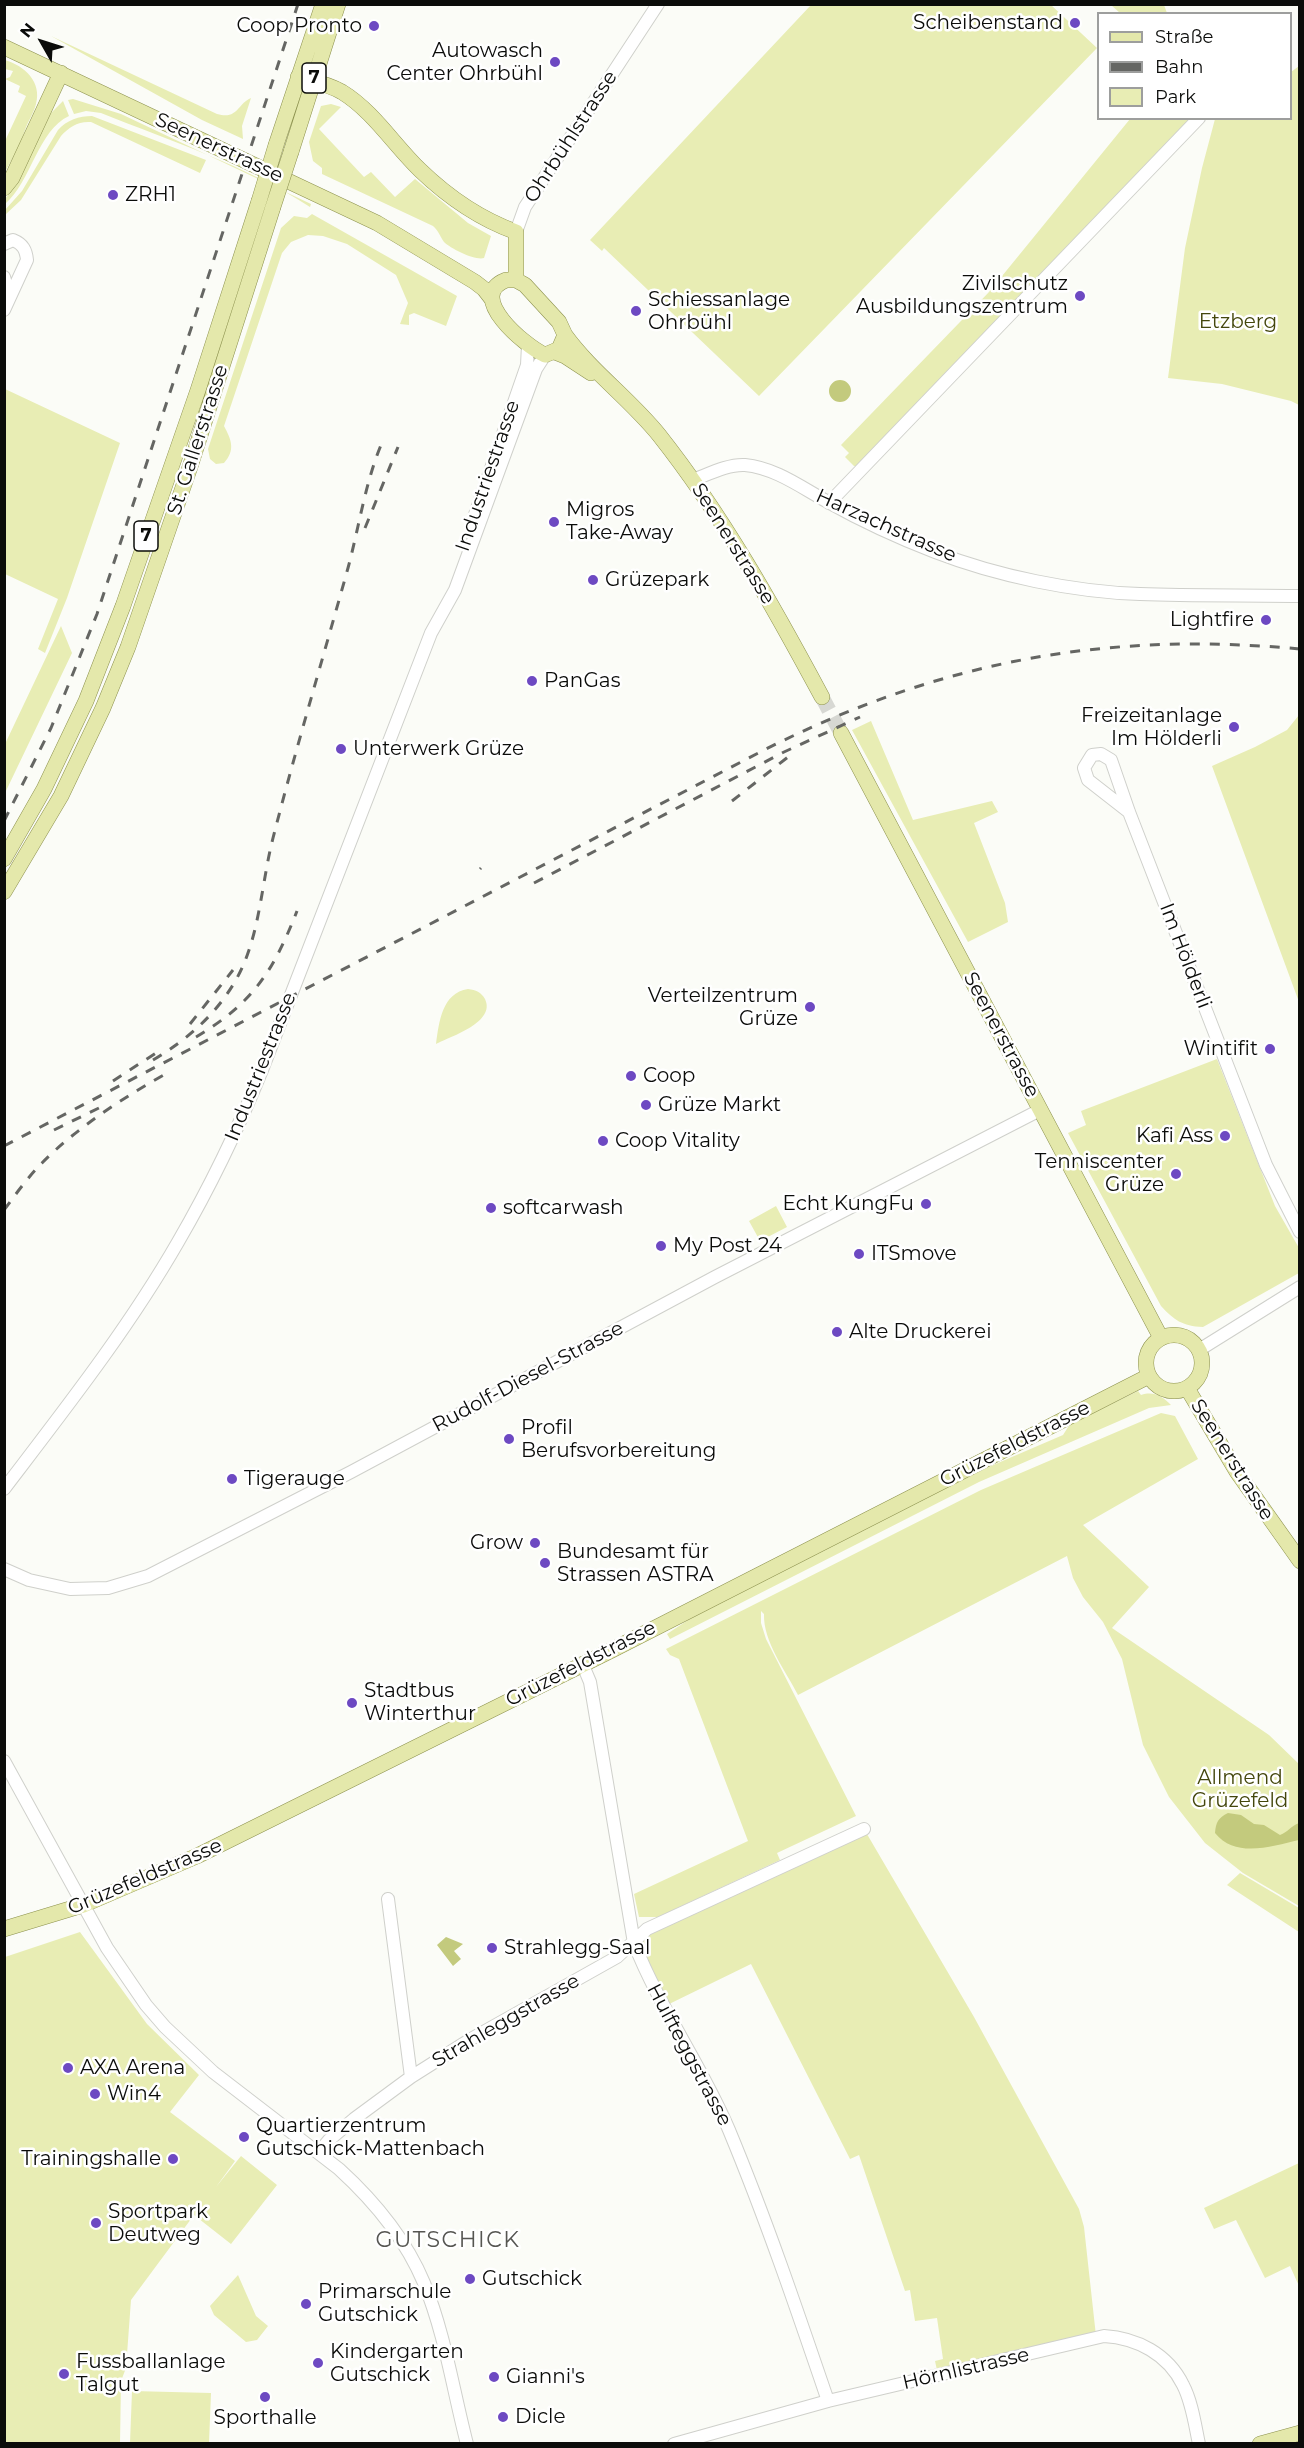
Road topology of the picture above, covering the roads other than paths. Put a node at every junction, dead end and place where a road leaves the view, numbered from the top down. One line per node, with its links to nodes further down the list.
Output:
1 (323, 4): 6 (main road, St. Gallerstrasse / 7)
2 (338, 4): 6 (main road, St. Gallerstrasse / 7)
3 (658, 4): 9 (street, Ohrbühlstrasse)
4 (4, 46): 5 (main road, Seenerstrasse)
5 (61, 73): 8 (main road); 11 (main road, Seenerstrasse)
6 (306, 79): 9 (main road); 28 (main road, St. Gallerstrasse / 7, bridge); 29 (main road, St. Gallerstrasse / 7, bridge)
7 (1197, 120): 22 (street)
8 (4, 188)
9 (516, 232): 13 (main road, Ohrbühlstrasse)
10 (4, 244): 14 (street)
11 (431, 255): 13 (main road, Seenerstrasse); 15 (main road, Seenerstrasse)
12 (4, 277): 14 (street)
13 (509, 280): 15 (main road); 17 (main road, Seenerstrasse)
14 (10, 297): 16 (street)
15 (491, 298): 18 (main road, Seenerstrasse)
16 (4, 310)
17 (565, 336): 19 (main road); 20 (main road, Seenerstrasse)
18 (528, 345): 19 (main road, Seenerstrasse); 24 (street, Industriestrasse)
19 (550, 354): 20 (main road, Seenerstrasse); 24 (street, Industriestrasse)
20 (630, 401): 21 (main road, Seenerstrasse)
21 (693, 480): 22 (street, Harzachstrasse); 25 (main road, Seenerstrasse)
22 (829, 503): 23 (street, Harzachstrasse)
23 (1299, 596)
24 (444, 607): 37 (street, Industriestrasse)
25 (822, 697)
26 (841, 733): 30 (main road, Seenerstrasse)
27 (1129, 812): 27 (street, Im Hölderli); 31 (street, Im Hölderli)
28 (4, 859)
29 (4, 892)
30 (1040, 1110): 33 (main road, Seenerstrasse); 39 (street, Rudolf-Diesel-Strasse)
31 (1299, 1232)
32 (1299, 1287): 34 (street)
33 (1161, 1338): 34 (main road); 35 (main road)
34 (1198, 1350): 36 (main road, Seenerstrasse)
35 (1149, 1376): 36 (main road, Seenerstrasse); 40 (main road, Grüzefeldstrasse)
36 (1186, 1388): 38 (main road, Seenerstrasse)
37 (4, 1490)
38 (1299, 1562)
39 (4, 1569)
40 (582, 1664): 44 (main road, Grüzefeldstrasse); 46 (street, Hulfteggstrasse)
41 (4, 1761): 44 (street)
42 (864, 1829): 46 (street, Strahleggstrasse)
43 (388, 1899): 47 (street)
44 (83, 1905): 45 (main road, Grüzefeldstrasse); 48 (street)
45 (4, 1929)
46 (634, 1943): 47 (street, Strahleggstrasse); 49 (street, Hulfteggstrasse)
47 (411, 2077): 48 (street, Strahleggstrasse)
48 (319, 2152): 51 (street)
49 (828, 2401): 52 (street, Hörnlistrasse); 53 (street, Hörnlistrasse)
50 (1299, 2433): 54 (main road)
51 (467, 2444)
52 (674, 2444)
53 (1199, 2444)
54 (1260, 2444)

